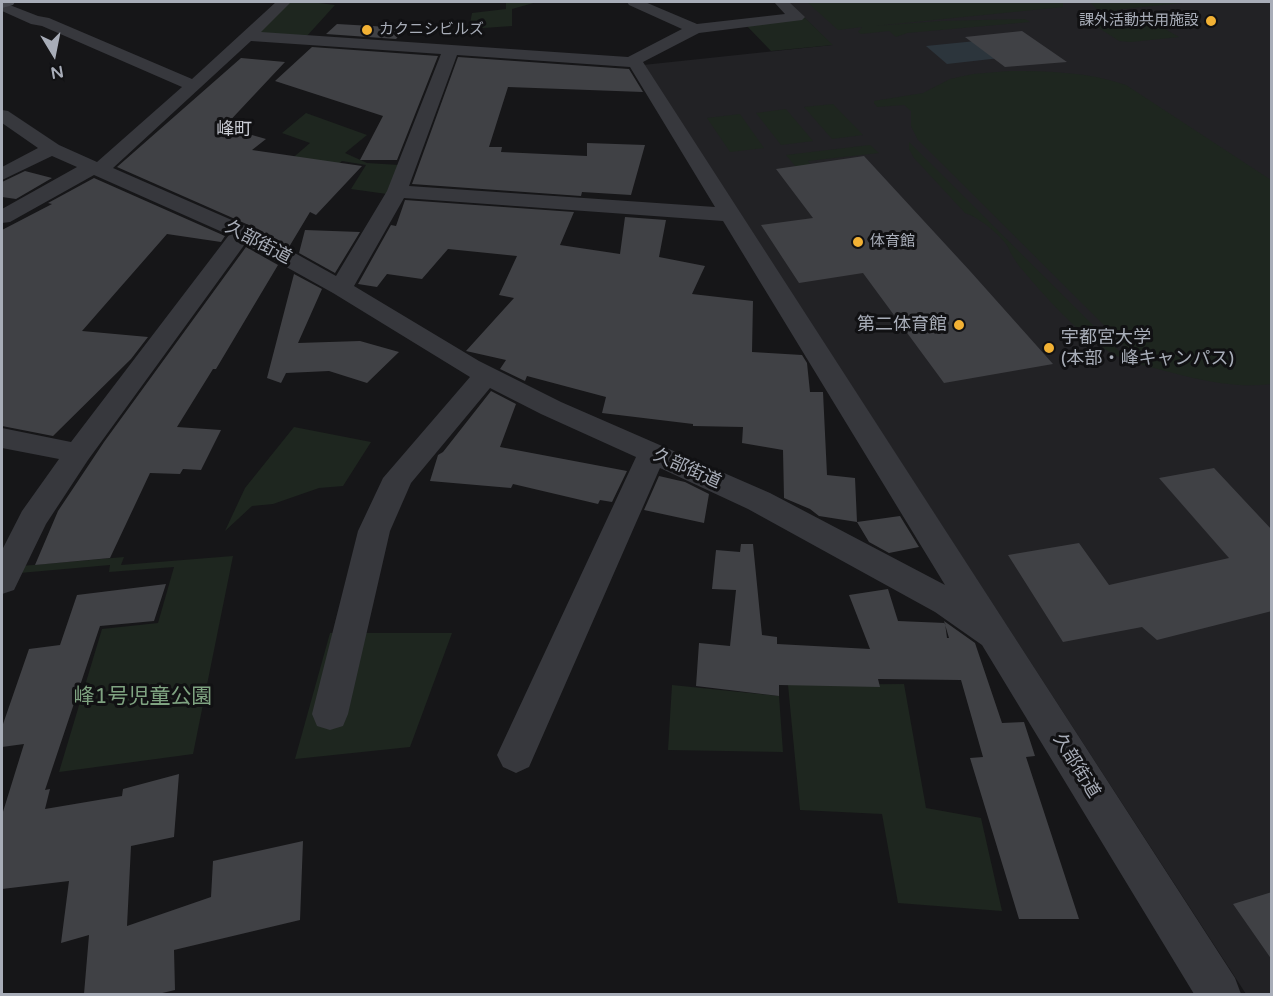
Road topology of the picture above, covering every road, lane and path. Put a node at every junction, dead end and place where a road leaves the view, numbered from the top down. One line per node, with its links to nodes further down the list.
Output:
1 (7, 2): 5 (street)
2 (284, 2): 7 (street)
3 (634, 2): 6 (street)
4 (781, 2): 6 (street)
5 (2, 5): 10 (street)
6 (695, 29): 9 (street)
7 (248, 36): 8 (street); 10 (street)
8 (451, 50): 9 (street); 15 (street)
9 (635, 62): 16 (street)
10 (194, 86): 13 (street)
11 (2, 115): 12 (street, 久部街道)
12 (52, 149): 13 (street, 久部街道); 14 (street)
13 (96, 169): 17 (street); 18 (street, 久部街道)
14 (2, 174)
15 (397, 191): 16 (street); 19 (street)
16 (733, 214): 25 (street)
17 (2, 217)
18 (243, 233): 19 (street, 久部街道); 22 (street)
19 (341, 288): 20 (street, 久部街道)
20 (486, 375): 23 (street, 久部街道); 26 (street)
21 (2, 438): 22 (street)
22 (78, 453): 24 (street)
23 (652, 453): 25 (street, 久部街道); 27 (street)
24 (2, 581)
25 (994, 635): 28 (street, 久部街道)
26 (330, 714)
27 (516, 755)
28 (1219, 994)

